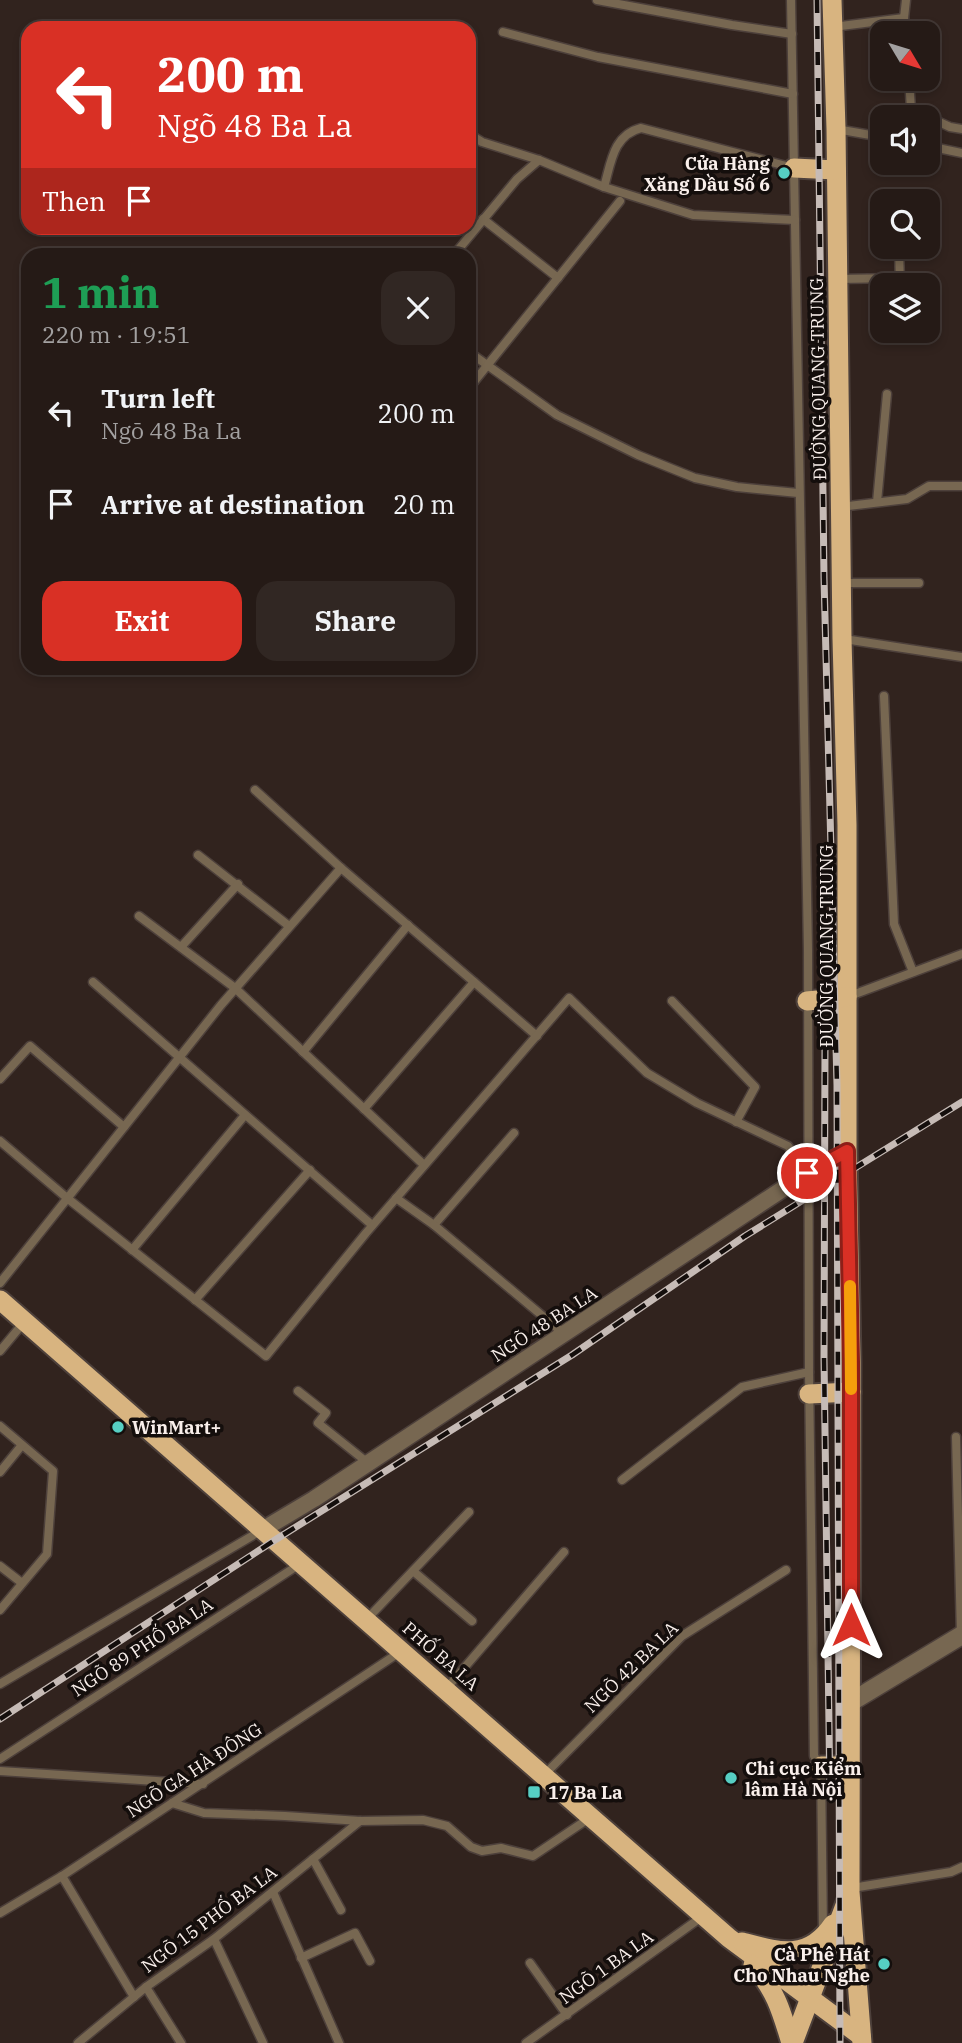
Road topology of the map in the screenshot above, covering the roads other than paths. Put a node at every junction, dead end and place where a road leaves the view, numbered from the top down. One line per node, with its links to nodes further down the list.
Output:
1 (597, 0): 9 (lane)
2 (791, 0): 9 (lane)
3 (832, 0): 7 (highway, ĐƯỜNG QUANG TRUNG)
4 (906, 0): 5 (lane)
5 (904, 18): 6 (lane); 7 (lane)
6 (904, 21)
7 (833, 27): 12 (highway, ĐƯỜNG QUANG TRUNG)
8 (503, 32): 11 (lane)
9 (792, 34): 11 (lane)
10 (910, 91): 13 (lane)
11 (793, 94): 19 (lane)
12 (836, 129): 14 (lane); 20 (highway, ĐƯỜNG QUANG TRUNG)
13 (962, 129)
14 (870, 135)
15 (476, 138): 18 (lane)
16 (940, 148): 17 (lane)
17 (962, 153)
18 (539, 160): 21 (lane); 23 (lane)
19 (794, 168): 20 (highway); 21 (lane); 24 (lane)
20 (836, 170): 27 (highway, ĐƯỜNG QUANG TRUNG)
21 (604, 187): 24 (lane)
22 (620, 201): 26 (lane)
23 (483, 219): 25 (lane); 26 (lane)
24 (795, 220): 34 (lane)
25 (476, 228)
26 (558, 278): 30 (lane)
27 (837, 279): 28 (lane); 36 (highway, ĐƯỜNG QUANG TRUNG)
28 (870, 281)
29 (476, 358): 30 (lane)
30 (486, 366): 31 (lane); 34 (lane)
31 (476, 379)
32 (887, 394): 35 (lane)
33 (962, 486): 35 (lane)
34 (798, 493): 57 (lane)
35 (877, 502): 36 (lane)
36 (840, 507): 37 (highway, ĐƯỜNG QUANG TRUNG)
37 (841, 583): 38 (lane); 39 (highway, ĐƯỜNG QUANG TRUNG)
38 (919, 583)
39 (842, 639): 40 (lane); 55 (highway, ĐƯỜNG QUANG TRUNG)
40 (962, 657)
41 (884, 696): 51 (lane)
42 (255, 790): 44 (lane)
43 (198, 855): 45 (lane)
44 (341, 869): 47 (lane); 48 (lane)
45 (238, 884): 48 (lane); 49 (lane)
46 (139, 916): 49 (lane)
47 (408, 925): 53 (lane); 59 (lane)
48 (289, 926): 54 (lane)
49 (181, 947): 54 (lane)
50 (962, 954): 51 (lane)
51 (913, 972): 55 (lane)
52 (93, 982): 60 (lane)
53 (474, 982): 58 (lane); 62 (lane)
54 (234, 988): 59 (lane); 60 (lane)
55 (848, 997): 57 (highway); 68 (highway, ĐƯỜNG QUANG TRUNG)
56 (672, 1001): 64 (lane)
57 (807, 1001): 71 (lane)
58 (537, 1036): 64 (lane); 69 (lane)
59 (303, 1052): 62 (lane)
60 (180, 1057): 63 (lane); 65 (lane)
61 (0, 1079): 65 (lane)
62 (364, 1109): 69 (lane)
63 (245, 1115): 70 (lane); 76 (lane)
64 (736, 1122): 71 (lane)
65 (124, 1127): 72 (lane)
66 (514, 1133): 75 (lane)
67 (0, 1141): 72 (lane)
68 (847, 1151): 71 (street, NGÕ 48 BA LA); 85 (highway, ĐƯỜNG QUANG TRUNG)
69 (424, 1165): 73 (lane)
70 (310, 1170): 74 (lane); 79 (lane)
71 (807, 1173): 81 (street, NGÕ 48 BA LA); 83 (lane)
72 (67, 1198): 76 (lane); 77 (lane)
73 (396, 1198): 74 (lane); 75 (lane)
74 (372, 1225): 79 (lane)
75 (435, 1225): 81 (lane)
76 (132, 1250): 79 (lane)
77 (0, 1283)
78 (0, 1300): 80 (highway, PHỐ BA LA)
79 (195, 1300)
80 (25, 1321): 82 (lane); 95 (highway, PHỐ BA LA)
81 (564, 1334): 90 (street, NGÕ 48 BA LA)
82 (0, 1351)
83 (809, 1372): 86 (lane); 93 (lane)
84 (298, 1391): 90 (lane)
85 (851, 1392): 86 (highway); 109 (highway, ĐƯỜNG QUANG TRUNG)
86 (809, 1394): 111 (lane)
87 (0, 1426): 89 (lane)
88 (956, 1437): 92 (lane)
89 (22, 1445): 91 (lane); 101 (lane)
90 (368, 1463): 95 (street, NGÕ 48 BA LA)
91 (0, 1472)
92 (960, 1479): 105 (lane)
93 (622, 1480)
94 (468, 1512): 100 (lane)
95 (262, 1530): 97 (highway, PHỐ BA LA); 107 (lane)
96 (564, 1552): 108 (lane)
97 (302, 1562): 103 (highway, PHỐ BA LA); 110 (lane, NGÕ 89 PHỐ BA LA)
98 (0, 1566): 101 (lane)
99 (786, 1570): 114 (lane, NGÕ 42 BA LA)
100 (413, 1571): 103 (lane); 104 (lane)
101 (22, 1583): 102 (lane)
102 (0, 1610)
103 (367, 1619): 106 (highway, PHỐ BA LA)
104 (472, 1621)
105 (961, 1636): 109 (street)
106 (403, 1651): 108 (highway, PHỐ BA LA); 115 (lane, NGÕ GA HÀ ĐÔNG)
107 (0, 1684)
108 (446, 1689): 114 (highway, PHỐ BA LA)
109 (851, 1702): 112 (highway, ĐƯỜNG QUANG TRUNG)
110 (0, 1759)
111 (821, 1766): 112 (highway); 129 (lane)
112 (851, 1766): 122 (highway, ĐƯỜNG QUANG TRUNG)
113 (0, 1771): 115 (lane)
114 (544, 1775): 117 (highway, PHỐ BA LA)
115 (203, 1784): 116 (lane, NGÕ GA HÀ ĐÔNG)
116 (173, 1803): 118 (lane); 121 (lane, NGÕ GA HÀ ĐÔNG)
117 (591, 1816): 118 (lane); 126 (highway, PHỐ BA LA)
118 (360, 1821): 119 (lane, NGÕ 15 PHỐ BA LA)
119 (313, 1859): 123 (lane, NGÕ 15 PHỐ BA LA); 124 (lane)
120 (962, 1867): 122 (lane)
121 (62, 1876): 125 (lane, NGÕ GA HÀ ĐÔNG); 134 (lane)
122 (850, 1890): 129 (highway); 135 (highway, ĐƯỜNG QUANG TRUNG); 137 (highway, ĐƯỜNG QUANG TRUNG)
123 (272, 1892): 127 (lane, NGÕ 15 PHỐ BA LA); 130 (lane)
124 (341, 1910)
125 (0, 1913)
126 (703, 1916): 128 (highway, PHỐ BA LA); 136 (lane, NGÕ 1 BA LA)
127 (214, 1938): 133 (lane, NGÕ 15 PHỐ BA LA); 140 (lane)
128 (729, 1938): 129 (highway); 135 (highway, PHỐ BA LA); 143 (highway)
129 (822, 1940)
130 (301, 1958): 131 (lane); 141 (lane)
131 (370, 1961)
132 (530, 1964): 136 (lane)
133 (146, 1987): 134 (lane, NGÕ 15 PHỐ BA LA); 139 (lane)
134 (134, 1997): 138 (lane, NGÕ 15 PHỐ BA LA)
135 (811, 1997): 137 (highway, PHỐ BA LA); 143 (highway, ĐƯỜNG QUANG TRUNG)
136 (567, 2015): 142 (lane, NGÕ 1 BA LA)
137 (861, 2039)
138 (78, 2043)
139 (181, 2043)
140 (263, 2043)
141 (339, 2043)
142 (526, 2043)
143 (792, 2043)

